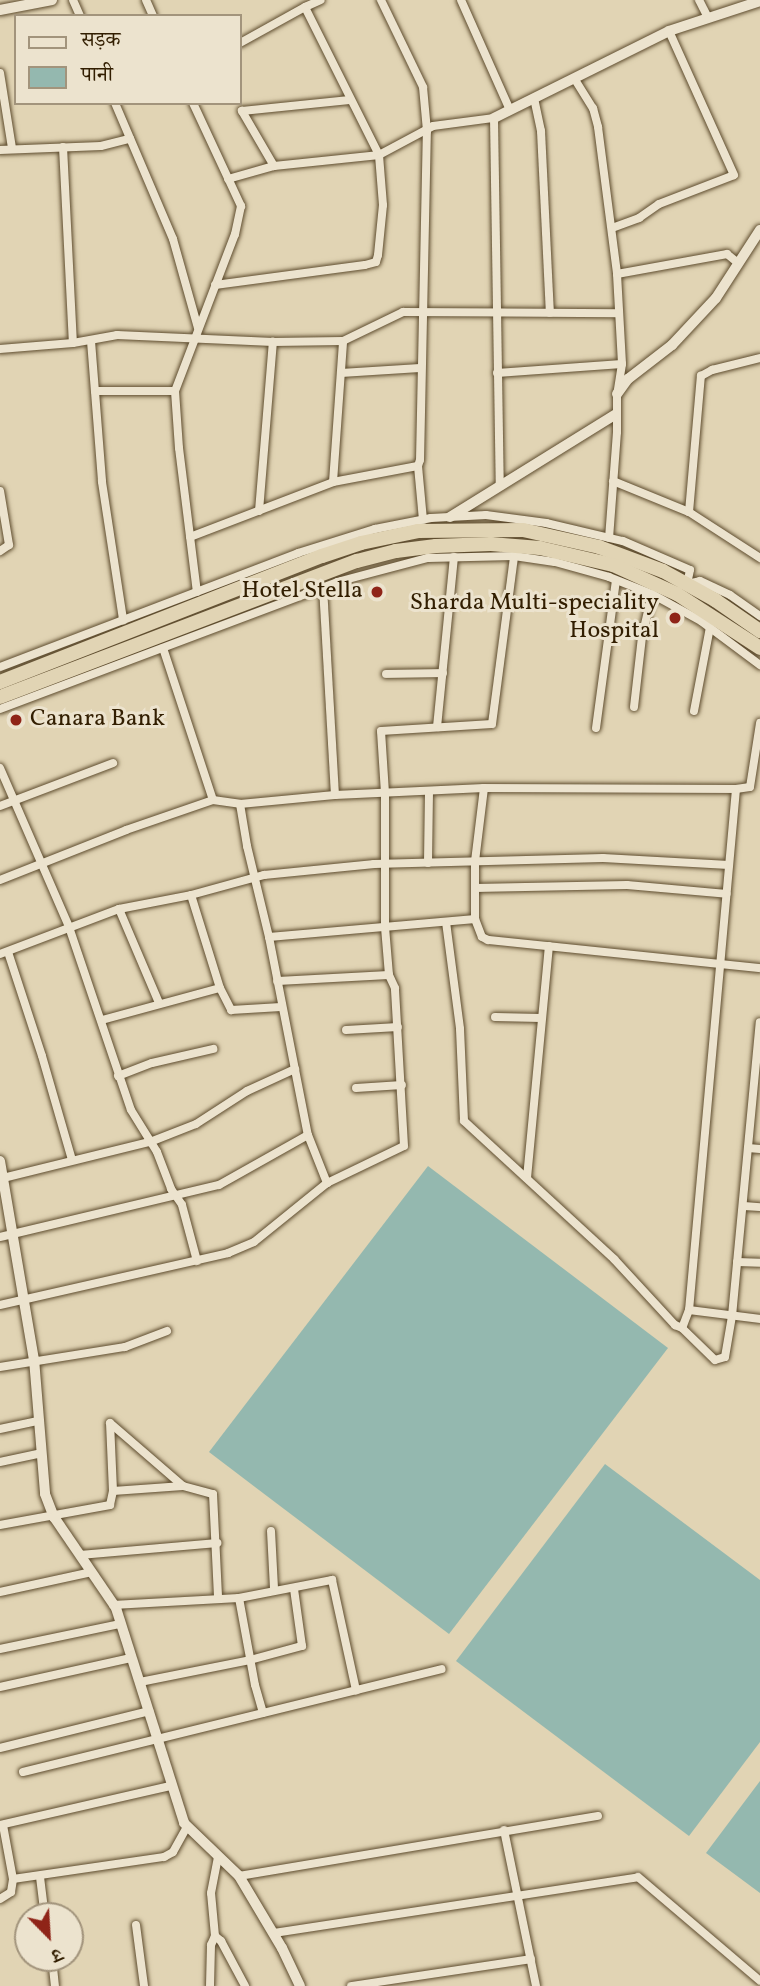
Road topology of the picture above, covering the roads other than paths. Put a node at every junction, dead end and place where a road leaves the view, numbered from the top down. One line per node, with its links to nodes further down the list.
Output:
1 (52, 0): 8 (street)
2 (321, 0): 7 (street)
3 (381, 0): 20 (street)
4 (461, 0): 18 (street)
5 (699, 0): 9 (street)
6 (760, 1): 9 (street)
7 (305, 7): 11 (street); 15 (street)
8 (0, 10)
9 (708, 18): 10 (street)
10 (669, 31): 13 (street); 28 (street)
11 (242, 42)
12 (0, 73): 23 (street)
13 (574, 78): 14 (street); 28 (street)
14 (534, 97): 18 (street); 35 (street)
15 (349, 100): 25 (street); 26 (street)
16 (116, 105): 21 (street)
17 (194, 105): 27 (street)
18 (510, 110): 19 (street)
19 (494, 118): 20 (street); 34 (street)
20 (427, 131): 25 (street); 33 (street)
21 (130, 139): 22 (street); 37 (street)
22 (63, 147): 23 (street); 42 (street)
23 (12, 148): 24 (street)
24 (0, 150)
25 (379, 155): 26 (street); 32 (street)
26 (274, 166): 27 (street)
27 (228, 179): 32 (street)
28 (611, 229): 31 (street)
29 (760, 229): 30 (street)
30 (738, 263): 31 (street); 51 (street)
31 (617, 274): 36 (street)
32 (215, 285): 37 (street)
33 (423, 312): 34 (street); 40 (street); 46 (street)
34 (496, 313): 35 (street); 48 (street)
35 (550, 313): 36 (street)
36 (619, 313): 45 (street)
37 (198, 328): 38 (street)
38 (194, 339): 39 (street); 41 (street); 50 (street)
39 (91, 341): 42 (street); 49 (street)
40 (344, 341): 41 (street); 47 (street)
41 (273, 342): 58 (street)
42 (73, 343): 43 (street)
43 (0, 349)
44 (760, 358): 59 (street)
45 (622, 364): 48 (street); 51 (street)
46 (420, 368): 47 (street); 53 (street)
47 (341, 373): 55 (street)
48 (497, 373): 56 (street)
49 (95, 391): 50 (street); 74 (street)
50 (175, 391): 62 (street)
51 (617, 394): 52 (street)
52 (616, 414): 54 (street); 56 (street)
53 (418, 466): 55 (street); 61 (street)
54 (613, 481): 59 (street); 63 (street)
55 (333, 482): 58 (street)
56 (500, 486): 60 (street)
57 (0, 491): 64 (street)
58 (259, 511): 62 (street)
59 (689, 512): 67 (street)
60 (450, 517): 61 (street); 63 (street)
61 (423, 520): 71 (street)
62 (190, 537): 71 (street)
63 (609, 538): 69 (street)
64 (0, 551)
65 (514, 556): 66 (street); 68 (street); 89 (street)
66 (454, 557): 70 (street); 81 (street)
67 (760, 558)
68 (616, 580): 72 (street); 90 (street)
69 (687, 584): 73 (street); 76 (highway); 83 (highway)
70 (323, 587): 77 (street); 98 (street)
71 (197, 592): 74 (street)
72 (652, 594): 75 (street); 85 (street)
73 (760, 616)
74 (123, 620): 80 (street)
75 (710, 627): 79 (street); 87 (street)
76 (760, 631)
77 (163, 648): 86 (street); 99 (street)
78 (760, 648): 84 (highway)
79 (760, 664)
80 (0, 667)
81 (443, 673): 82 (street); 89 (street)
82 (386, 674)
83 (0, 682)
84 (0, 697)
85 (634, 707)
86 (0, 709)
87 (694, 711)
88 (760, 723): 91 (street)
89 (437, 727): 97 (street)
90 (596, 728)
91 (757, 759): 95 (street)
92 (113, 763): 100 (street)
93 (0, 768): 100 (street)
94 (484, 788): 95 (street); 96 (street); 103 (street)
95 (736, 789): 107 (street)
96 (429, 791): 97 (street); 104 (street)
97 (384, 793): 98 (street); 106 (street)
98 (335, 795): 101 (street)
99 (213, 800): 101 (street); 105 (street)
100 (13, 801): 102 (street); 105 (street)
101 (240, 804): 108 (street)
102 (0, 806)
103 (475, 861): 104 (street); 107 (street); 110 (street)
104 (428, 863): 106 (street)
105 (42, 865): 109 (street); 116 (street)
106 (383, 865): 108 (street); 117 (street)
107 (729, 865): 111 (street)
108 (255, 877): 112 (street); 118 (street)
109 (0, 880)
110 (475, 888): 111 (street); 114 (street)
111 (727, 894): 121 (street)
112 (191, 895): 113 (street); 125 (street)
113 (120, 909): 116 (street); 126 (street)
114 (475, 919): 115 (street); 119 (street)
115 (446, 922): 117 (street); 148 (street)
116 (69, 927): 120 (street); 130 (street)
117 (385, 927): 118 (street); 123 (street)
118 (269, 937): 124 (street)
119 (549, 946): 121 (street); 129 (street)
120 (4, 953): 145 (street)
121 (720, 964): 122 (street); 160 (street)
122 (760, 968)
123 (389, 975): 124 (street); 132 (street)
124 (277, 981): 127 (street)
125 (220, 988): 126 (street); 127 (street)
126 (159, 1003): 130 (street)
127 (281, 1007): 136 (street)
128 (495, 1017): 129 (street)
129 (541, 1018): 148 (street)
130 (102, 1020): 137 (street)
131 (760, 1022): 134 (street)
132 (398, 1027): 133 (street); 138 (street)
133 (346, 1030)
134 (759, 1037): 140 (street)
135 (213, 1049): 137 (street)
136 (295, 1069): 141 (street); 142 (street)
137 (118, 1076): 142 (street)
138 (401, 1086): 139 (street); 149 (street)
139 (356, 1088)
140 (758, 1094): 143 (street)
141 (308, 1135): 149 (street); 150 (street)
142 (150, 1142): 145 (street); 150 (street)
143 (748, 1148): 144 (street); 151 (street)
144 (760, 1149)
145 (72, 1160): 147 (street)
146 (0, 1161): 147 (street)
147 (3, 1178): 153 (street)
148 (527, 1178): 163 (street)
149 (327, 1183): 155 (street)
150 (177, 1195): 153 (street); 155 (street)
151 (744, 1206): 152 (street); 156 (street)
152 (760, 1208)
153 (12, 1234): 154 (street); 158 (street)
154 (0, 1237)
155 (197, 1261): 158 (street)
156 (737, 1262): 157 (street); 161 (street)
157 (760, 1263)
158 (24, 1300): 159 (street); 165 (street)
159 (0, 1305)
160 (689, 1310): 161 (street); 163 (street)
161 (732, 1316): 162 (street); 163 (street)
162 (760, 1320)
163 (682, 1328)
164 (167, 1331): 165 (street)
165 (34, 1359): 166 (street); 167 (street)
166 (0, 1367)
167 (39, 1420): 168 (street); 169 (street)
168 (0, 1427)
169 (42, 1453): 170 (street); 173 (street)
170 (0, 1462)
171 (183, 1486): 172 (street); 172 (street); 176 (street)
172 (113, 1491): 173 (street)
173 (53, 1513): 174 (street); 177 (street)
174 (0, 1525)
175 (271, 1531): 179 (street)
176 (217, 1543): 177 (street); 182 (street)
177 (80, 1555): 178 (street)
178 (92, 1573): 181 (street); 184 (street)
179 (274, 1589): 180 (street); 183 (street)
180 (294, 1589): 188 (street); 192 (street)
181 (0, 1592)
182 (218, 1596): 183 (street); 184 (street)
183 (239, 1598): 188 (street)
184 (113, 1605): 185 (street)
185 (121, 1624): 186 (street); 187 (street)
186 (0, 1649)
187 (131, 1658): 190 (street); 191 (street)
188 (250, 1660): 190 (street); 194 (street)
189 (441, 1669): 192 (street)
190 (140, 1682): 193 (street)
191 (0, 1687)
192 (356, 1690): 194 (street)
193 (150, 1712): 195 (street); 196 (street)
194 (264, 1713): 195 (street)
195 (156, 1741): 197 (street); 198 (street)
196 (0, 1748)
197 (23, 1772)
198 (170, 1786): 200 (street); 201 (street)
199 (598, 1816): 202 (street)
200 (2, 1825): 206 (street)
201 (187, 1827): 203 (street); 205 (street)
202 (504, 1830): 204 (street); 207 (street)
203 (218, 1857): 204 (street); 212 (street)
204 (239, 1876): 211 (street)
205 (40, 1877): 206 (street); 209 (street)
206 (13, 1879): 208 (street)
207 (518, 1894): 211 (street); 213 (street); 214 (street)
208 (0, 1899)
209 (44, 1902)
210 (136, 1925): 215 (street)
211 (274, 1933): 218 (street)
212 (215, 1936): 216 (street); 217 (street)
213 (531, 1958): 219 (street); 220 (street)
214 (760, 1981)
215 (144, 1986)
216 (210, 1986)
217 (245, 1986)
218 (300, 1986)
219 (351, 1986)
220 (536, 1986)

